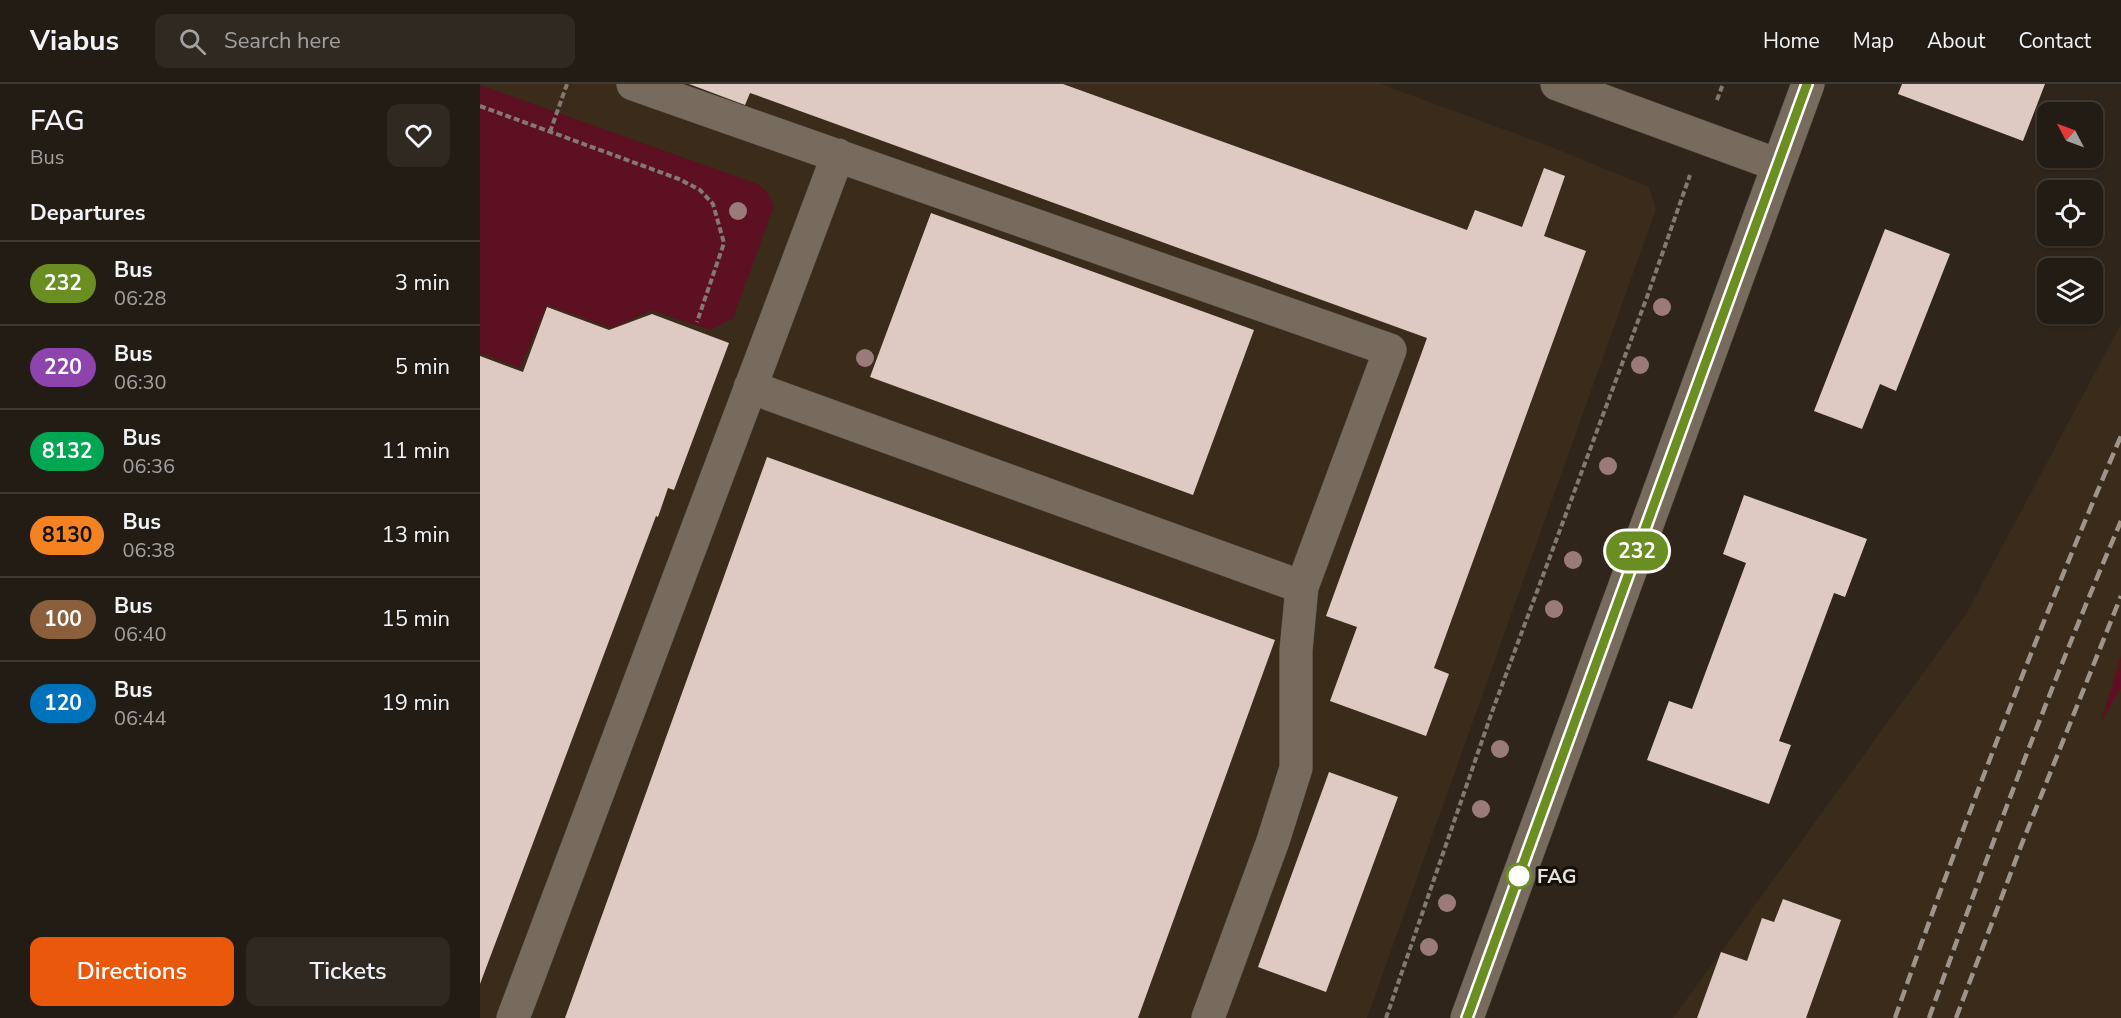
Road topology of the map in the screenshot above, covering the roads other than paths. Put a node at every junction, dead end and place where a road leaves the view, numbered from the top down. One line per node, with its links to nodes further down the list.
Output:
1 (633, 84): 4 (street)
2 (1557, 84): 5 (street)
3 (1808, 84): 5 (street)
4 (838, 155): 6 (street); 7 (street)
5 (1778, 165): 10 (street)
6 (750, 387): 7 (street); 8 (street)
7 (1302, 587): 9 (street)
8 (513, 1018)
9 (1208, 1018)
10 (1467, 1018)

